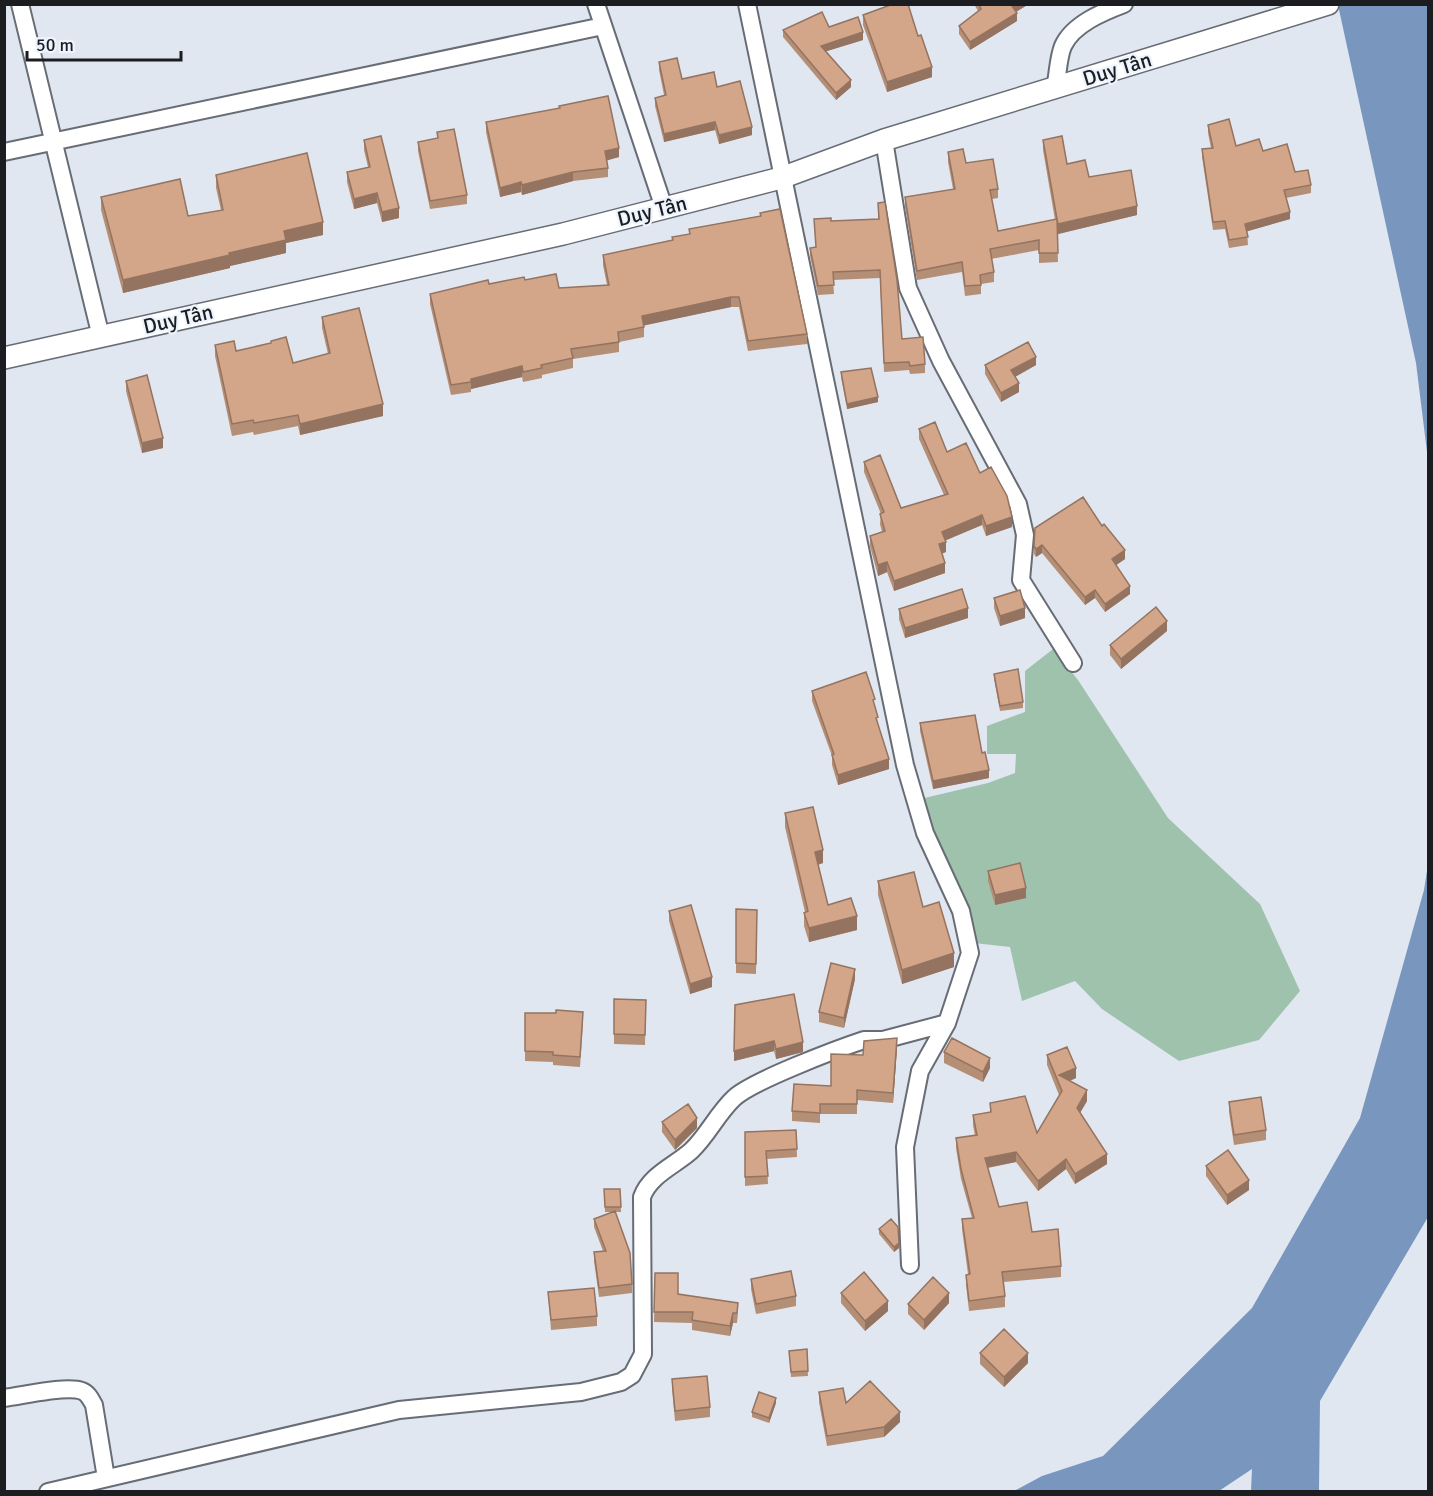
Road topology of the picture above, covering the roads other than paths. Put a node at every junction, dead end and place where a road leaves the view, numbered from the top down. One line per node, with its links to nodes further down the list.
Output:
1 (20, 4): 9 (street)
2 (596, 4): 6 (street)
3 (747, 4): 11 (street)
4 (1124, 4): 7 (street)
5 (1328, 4): 7 (street, Duy Tân)
6 (603, 26): 9 (street); 12 (street)
7 (1055, 88): 8 (street, Duy Tân)
8 (884, 140): 11 (street, Duy Tân); 15 (street)
9 (53, 142): 10 (street); 13 (street)
10 (4, 152)
11 (781, 178): 12 (street, Duy Tân); 16 (street)
12 (664, 208): 13 (street, Duy Tân)
13 (100, 337): 14 (street, Duy Tân)
14 (4, 358)
15 (1073, 663)
16 (947, 1023): 17 (street); 19 (street)
17 (910, 1265)
18 (4, 1398): 19 (street)
19 (106, 1478): 20 (street)
20 (48, 1491)

